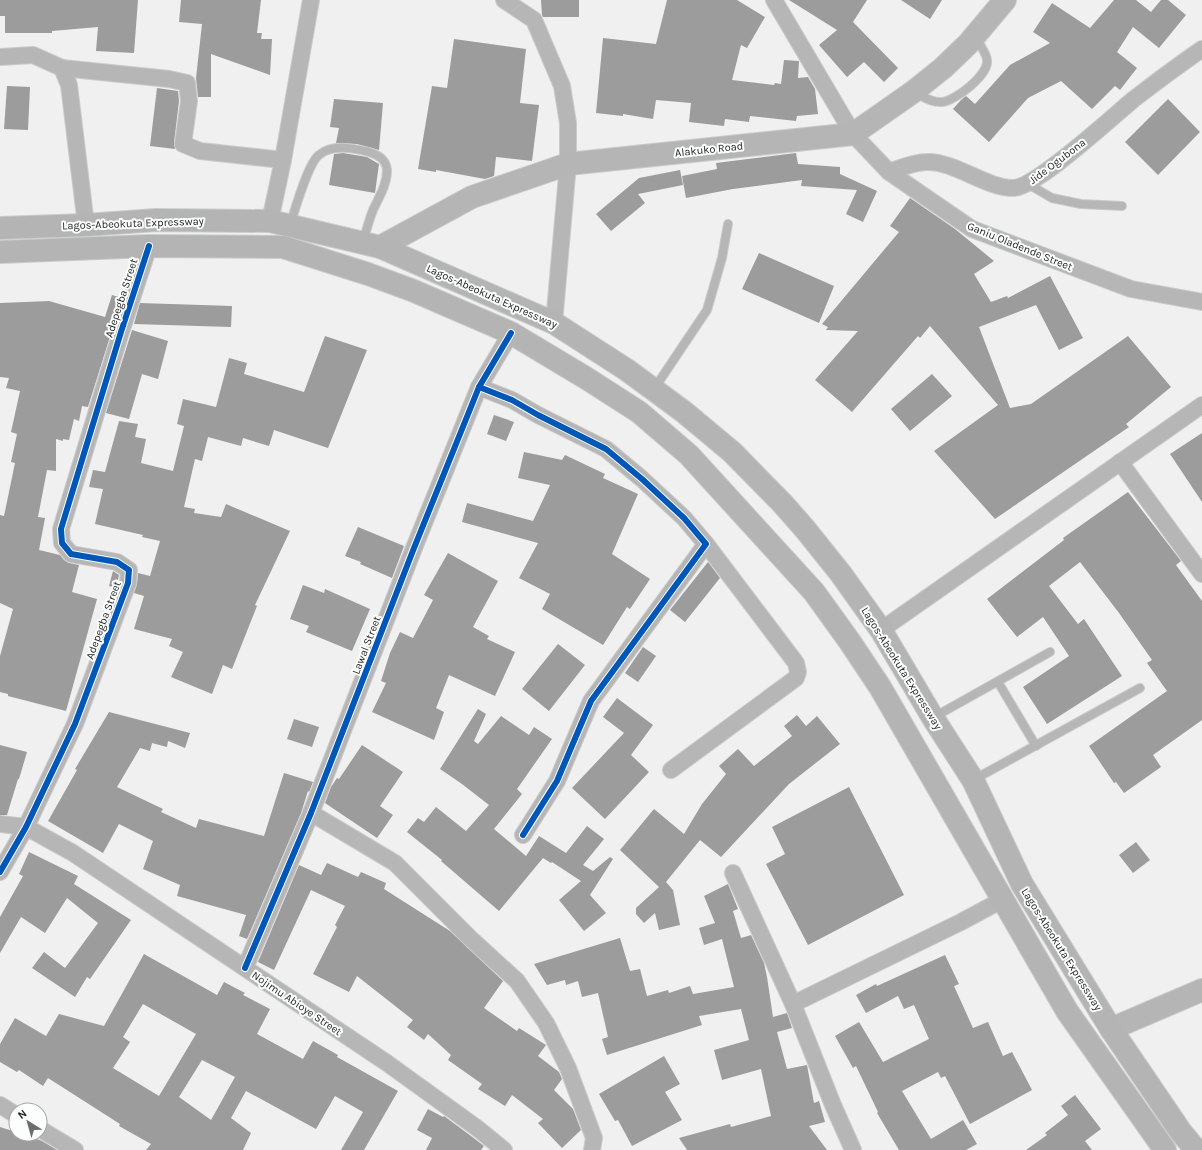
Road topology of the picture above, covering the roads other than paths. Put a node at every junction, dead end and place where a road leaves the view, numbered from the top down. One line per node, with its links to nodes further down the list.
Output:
1 (311, 0): 11 (street)
2 (504, 0): 12 (street)
3 (774, 0): 10 (street, Ganiu Oladende Street)
4 (1005, 0): 5 (main road, Alakuko Road)
5 (975, 36): 9 (main road, Alakuko Road); 9 (lane)
6 (1202, 49): 14 (street, Jide Ogubona)
7 (0, 56): 8 (street)
8 (62, 68): 11 (street); 18 (street)
9 (913, 92): 10 (main road, Alakuko Road)
10 (853, 134): 12 (main road, Alakuko Road); 13 (street, Ganiu Oladende Street)
11 (283, 160): 16 (street)
12 (568, 164): 20 (main road, Alakuko Road); 24 (street)
13 (888, 172): 14 (street, Jide Ogubona); 23 (street, Ganiu Oladende Street)
14 (1028, 184): 15 (lane)
15 (1122, 206)
16 (280, 223): 18 (highway, Lagos-Abeokuta Expressway); 20 (highway, Lagos-Abeokuta Expressway); 20 (lane)
17 (728, 224): 27 (lane)
18 (86, 225): 19 (highway, Lagos-Abeokuta Expressway)
19 (0, 228)
20 (371, 245): 24 (highway, Lagos-Abeokuta Expressway)
21 (149, 246): 22 (highway); 25 (highway); 42 (street, Adepegba Street)
22 (0, 252)
23 (1202, 302)
24 (554, 323): 27 (highway, Lagos-Abeokuta Expressway)
25 (510, 333): 26 (street, Lawal Street); 46 (highway)
26 (479, 387): 30 (street); 40 (street, Lawal Street)
27 (654, 390): 32 (highway, Lagos-Abeokuta Expressway)
28 (1202, 406): 29 (street)
29 (1120, 462): 31 (street); 32 (street)
30 (706, 544): 38 (street); 43 (street)
31 (1202, 574)
32 (880, 630): 36 (highway, Lagos-Abeokuta Expressway)
33 (1050, 652): 34 (lane)
34 (998, 682): 36 (lane); 37 (lane)
35 (1140, 688): 37 (lane)
36 (932, 718): 39 (highway, Lagos-Abeokuta Expressway)
37 (1036, 746): 39 (lane)
38 (671, 770)
39 (973, 780): 50 (highway, Lagos-Abeokuta Expressway)
40 (312, 814): 47 (street, Lawal Street); 54 (street)
41 (0, 824): 42 (street, Nojimu Abioye Street)
42 (26, 827): 44 (street, Adepegba Street); 47 (street, Nojimu Abioye Street)
43 (523, 835)
44 (0, 872)
45 (733, 873): 49 (street)
46 (1002, 900): 49 (street); 56 (highway)
47 (246, 968): 53 (street, Nojimu Abioye Street)
48 (1202, 990): 50 (main road)
49 (793, 1004): 55 (street)
50 (1111, 1029): 57 (highway, Lagos-Abeokuta Expressway)
51 (48, 1134): 52 (street)
52 (75, 1150)
53 (504, 1150)
54 (592, 1150)
55 (853, 1150)
56 (1165, 1150)
57 (1196, 1150)

